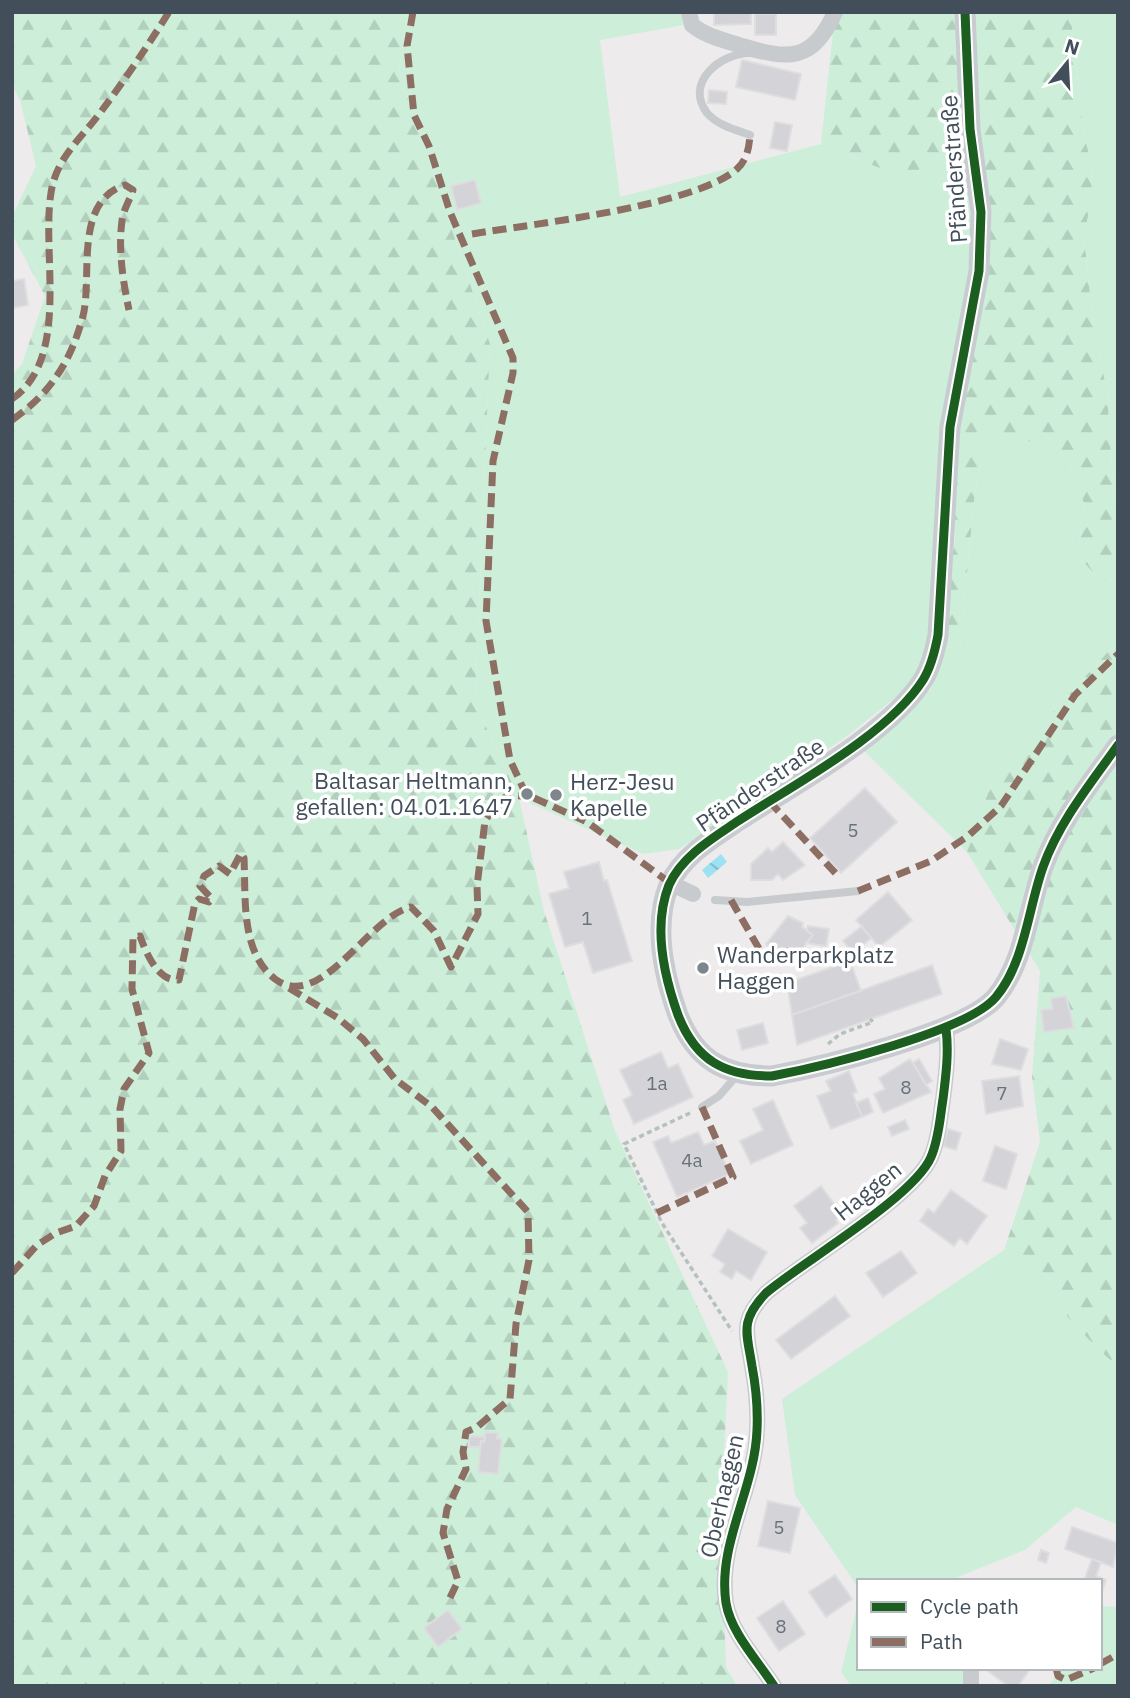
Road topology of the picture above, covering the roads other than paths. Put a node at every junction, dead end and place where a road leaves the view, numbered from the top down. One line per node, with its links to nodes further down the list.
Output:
1 (689, 12): 4 (street)
2 (835, 12): 4 (street)
3 (965, 12): 7 (street, Pfänderstraße)
4 (764, 52): 5 (lane)
5 (750, 135)
6 (1118, 745): 11 (street, Pfänderstraße)
7 (670, 883): 9 (street); 12 (street, Pfänderstraße)
8 (858, 891): 10 (lane)
9 (693, 894)
10 (715, 900)
11 (946, 1029): 12 (street, Pfänderstraße); 14 (street, Haggen)
12 (738, 1074): 13 (lane)
13 (702, 1107)
14 (746, 1344): 15 (street, Oberhaggen)
15 (774, 1686)

